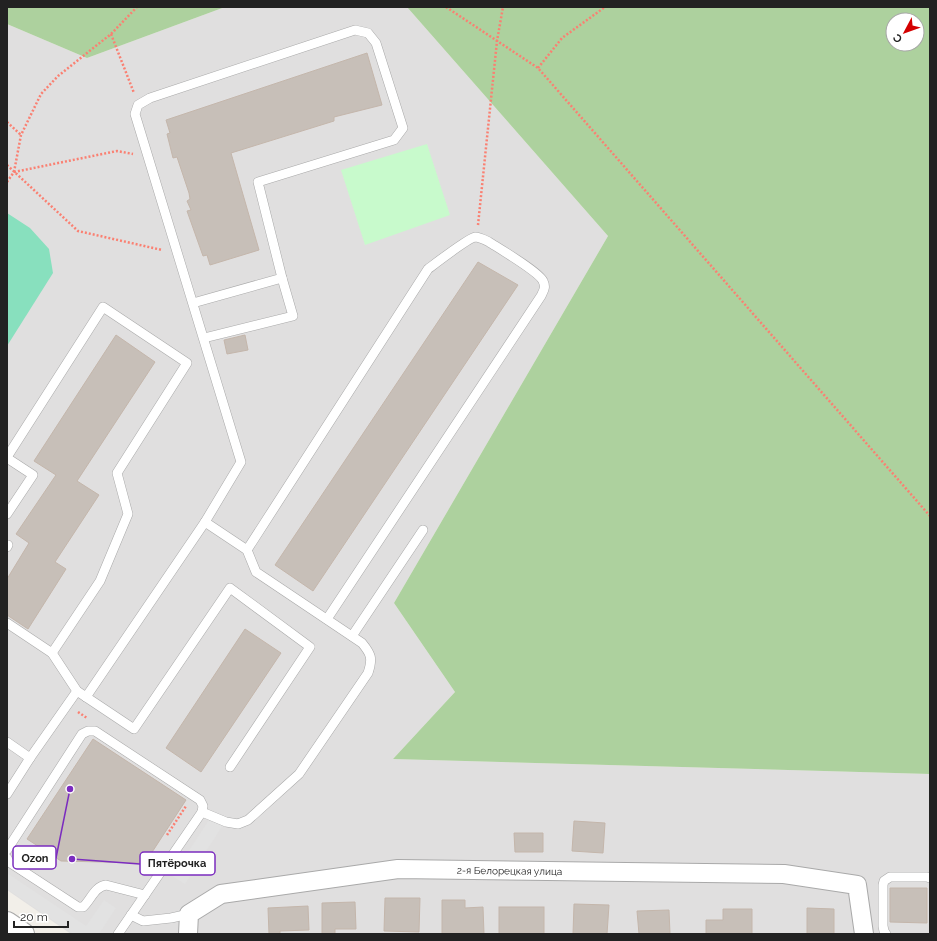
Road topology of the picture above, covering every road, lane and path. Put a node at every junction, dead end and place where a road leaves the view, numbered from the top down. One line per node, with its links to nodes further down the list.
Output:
1 (137, 7): 5 (path)
2 (446, 7): 6 (path)
3 (503, 7): 6 (path)
4 (605, 7): 7 (path)
5 (111, 34): 8 (path); 10 (path)
6 (497, 41): 7 (path); 15 (path)
7 (538, 68): 22 (path)
8 (138, 104): 11 (lane); 17 (lane)
9 (7, 122): 10 (path)
10 (21, 134): 13 (path)
11 (148, 156): 13 (path); 16 (lane)
12 (7, 165): 13 (path)
13 (14, 172): 14 (path); 16 (path)
14 (7, 182)
15 (477, 237): 25 (lane); 26 (lane)
16 (178, 253): 18 (lane)
17 (282, 278): 18 (lane); 19 (lane)
18 (193, 303): 19 (lane)
19 (204, 338): 23 (lane)
20 (7, 458): 21 (lane); 29 (lane)
21 (7, 514)
22 (930, 516)
23 (205, 522): 25 (lane); 31 (lane)
24 (423, 530): 28 (lane)
25 (247, 550): 26 (lane)
26 (327, 619): 28 (lane)
27 (7, 623): 29 (lane)
28 (352, 636): 39 (lane)
29 (52, 653): 30 (lane)
30 (77, 691): 31 (lane); 32 (lane)
31 (86, 697): 36 (lane)
32 (67, 705): 33 (path); 35 (lane)
33 (88, 730): 38 (lane); 41 (lane)
34 (7, 742): 35 (lane)
35 (30, 758): 37 (lane)
36 (230, 767)
37 (7, 794)
38 (193, 796): 39 (lane); 40 (path)
39 (202, 812): 44 (lane)
40 (166, 837)
41 (7, 850)
42 (7, 858): 44 (lane)
43 (930, 878): 52 (lane)
44 (145, 895): 46 (lane)
45 (189, 914): 46 (lane); 50 (street); 51 (street, 2-я Белорецкая улица)
46 (131, 915): 49 (lane)
47 (7, 923): 48 (street)
48 (23, 934)
49 (118, 934)
50 (188, 934)
51 (864, 934)
52 (886, 934)

